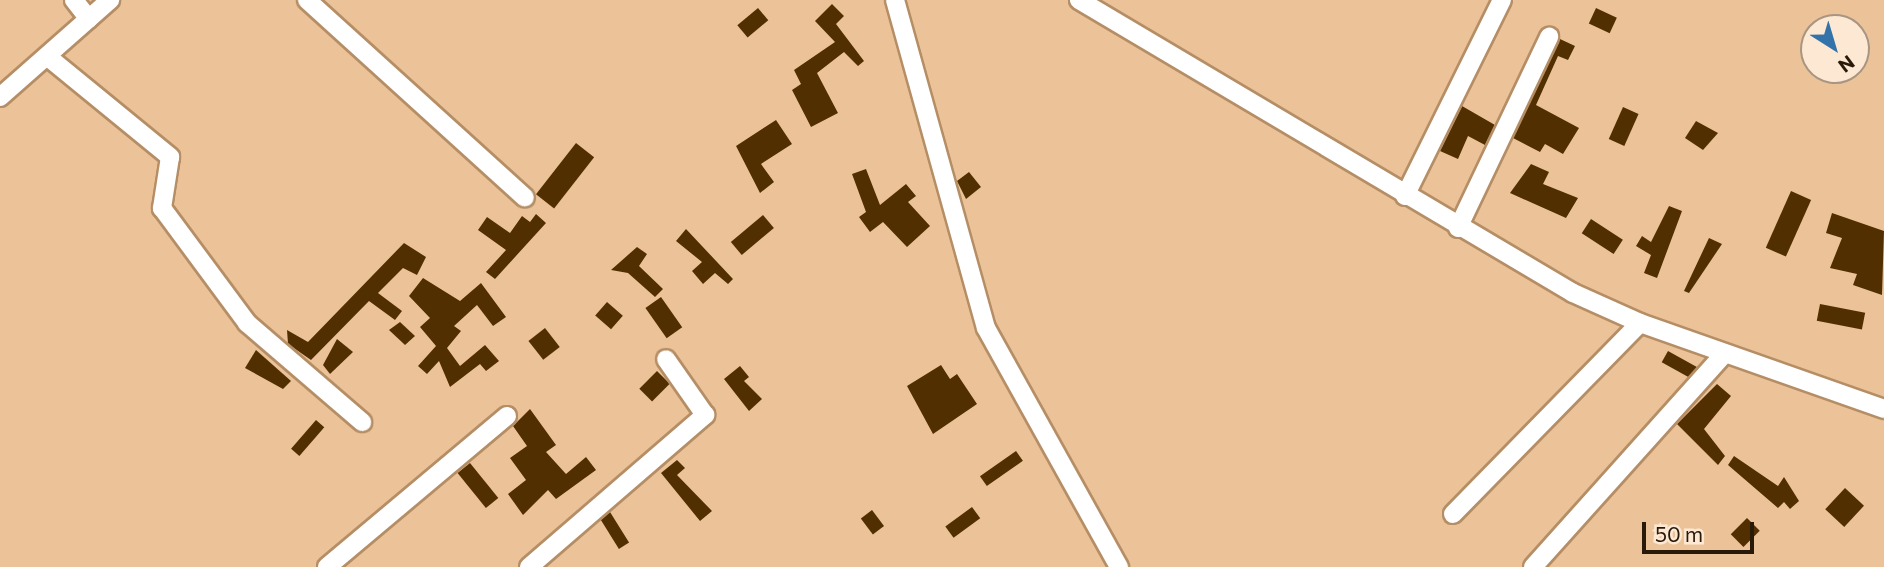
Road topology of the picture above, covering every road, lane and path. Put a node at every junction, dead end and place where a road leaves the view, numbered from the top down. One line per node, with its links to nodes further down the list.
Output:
1 (74, 0): 7 (street)
2 (110, 0): 7 (street)
3 (307, 0): 12 (street)
4 (894, 0): 23 (street)
5 (1079, 0): 11 (street)
6 (1502, 0): 11 (street)
7 (89, 19): 9 (street)
8 (1549, 37): 13 (street)
9 (48, 57): 10 (street); 19 (street)
10 (0, 97)
11 (1405, 196): 13 (street)
12 (525, 198)
13 (1458, 228): 14 (street)
14 (1640, 323): 15 (street); 20 (street)
15 (1724, 354): 17 (street); 24 (street)
16 (666, 359): 22 (street)
17 (1884, 409)
18 (508, 416): 21 (street)
19 (362, 422)
20 (1453, 514)
21 (327, 567)
22 (529, 567)
23 (1119, 567)
24 (1533, 567)

